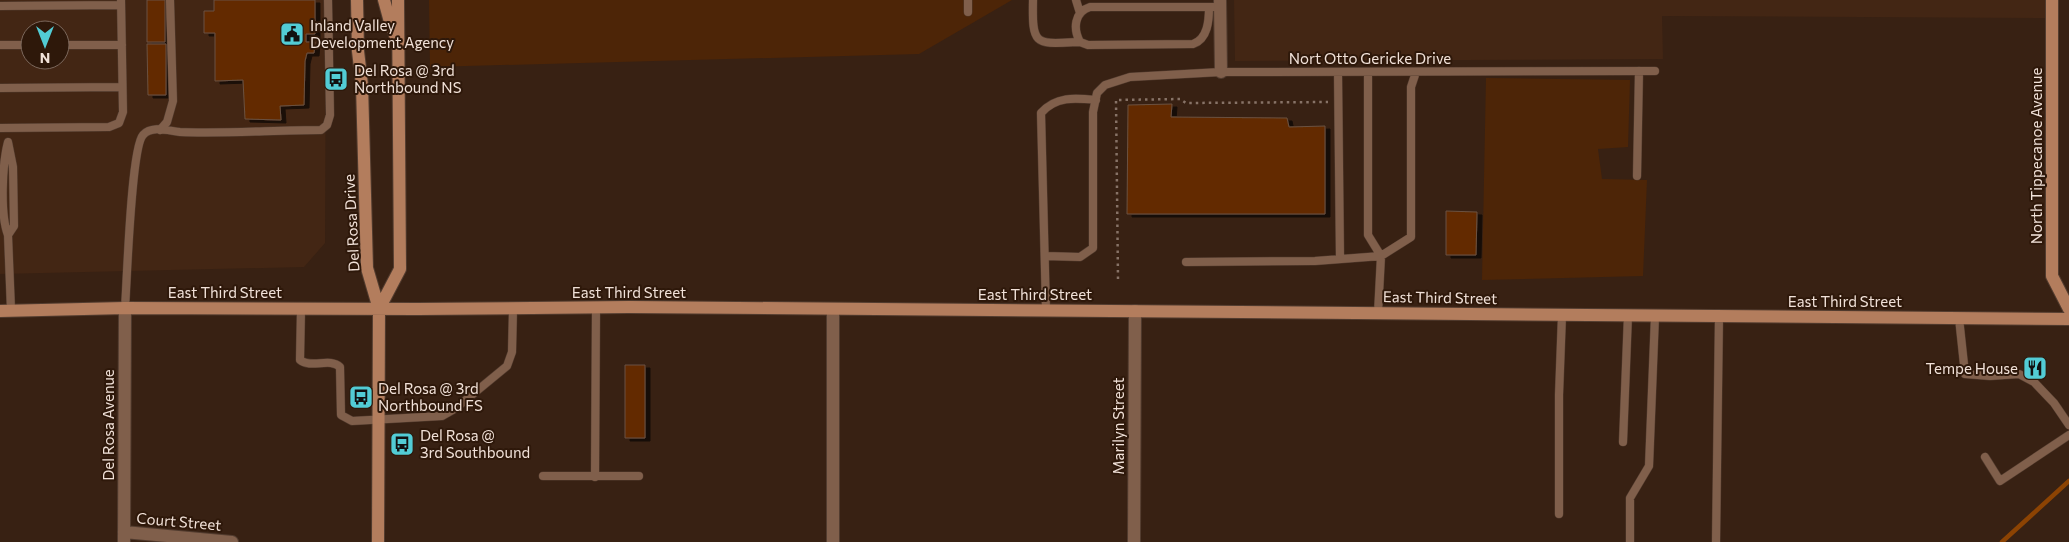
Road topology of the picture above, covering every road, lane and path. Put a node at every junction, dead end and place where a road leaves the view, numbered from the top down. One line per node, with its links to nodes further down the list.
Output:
1 (170, 0): 32 (lane)
2 (328, 0): 32 (lane)
3 (358, 0): 44 (main road, Del Rosa Drive)
4 (384, 0): 15 (main road)
5 (398, 0): 15 (main road)
6 (968, 0): 13 (lane)
7 (1032, 0): 16 (lane)
8 (1076, 0): 14 (lane)
9 (2052, 0): 47 (main road, North Tippecanoe Avenue)
10 (121, 2): 12 (lane); 20 (lane)
11 (1217, 5): 14 (lane); 16 (lane); 23 (street)
12 (0, 6)
13 (968, 12)
14 (1080, 13): 16 (lane)
15 (398, 39): 44 (main road)
16 (1080, 42)
17 (0, 45): 18 (lane)
18 (20, 45)
19 (70, 45): 20 (lane)
20 (122, 45): 27 (lane)
21 (1639, 71): 22 (lane, Nort Otto Gericke Drive); 26 (lane, Nort Otto Gericke Drive); 34 (lane)
22 (1655, 71)
23 (1221, 72): 24 (lane, Nort Otto Gericke Drive); 29 (lane, Nort Otto Gericke Drive)
24 (1338, 72): 25 (lane, Nort Otto Gericke Drive); 30 (lane)
25 (1368, 72): 26 (lane, Nort Otto Gericke Drive); 37 (lane)
26 (1416, 72): 37 (lane)
27 (122, 87): 28 (lane); 31 (lane)
28 (0, 88)
29 (1096, 100): 36 (lane); 36 (lane)
30 (1338, 102): 38 (lane); 40 (path)
31 (4, 128): 33 (lane)
32 (160, 130): 41 (lane)
33 (8, 142): 35 (lane); 35 (lane)
34 (1637, 176)
35 (8, 235): 48 (lane)
36 (1045, 256): 49 (lane)
37 (1381, 256): 38 (lane); 51 (lane)
38 (1340, 260): 39 (lane)
39 (1186, 262)
40 (1118, 279)
41 (125, 308): 43 (main road, East Third Street); 48 (main road, East Third Street); 67 (street, Del Rosa Avenue)
42 (596, 308): 45 (main road, East Third Street); 46 (main road, East Third Street); 65 (lane)
43 (301, 309): 44 (main road, East Third Street); 58 (lane)
44 (379, 309): 45 (main road, East Third Street); 58 (main road)
45 (514, 309): 58 (lane)
46 (834, 309): 49 (main road, East Third Street); 70 (street)
47 (2069, 309)
48 (6, 310)
49 (1046, 310): 50 (main road, East Third Street)
50 (1135, 311): 51 (main road, East Third Street); 71 (street, Marilyn Street)
51 (1378, 313): 52 (main road, East Third Street)
52 (1562, 315): 53 (main road, East Third Street); 66 (lane)
53 (1628, 315): 54 (main road, East Third Street); 61 (lane)
54 (1655, 316): 55 (main road, East Third Street); 72 (lane)
55 (1719, 316): 56 (main road, East Third Street); 73 (lane)
56 (1959, 318): 57 (main road, East Third Street); 59 (lane)
57 (2069, 320)
58 (379, 420): 69 (main road)
59 (2069, 425)
60 (2069, 435): 62 (lane)
61 (1623, 442)
62 (1985, 457)
63 (543, 476): 65 (lane)
64 (638, 476): 65 (lane)
65 (595, 477)
66 (1559, 514)
67 (124, 537): 68 (street, Court Street)
68 (232, 542)
69 (378, 542)
70 (833, 542)
71 (1134, 542)
72 (1630, 542)
73 (1716, 542)

